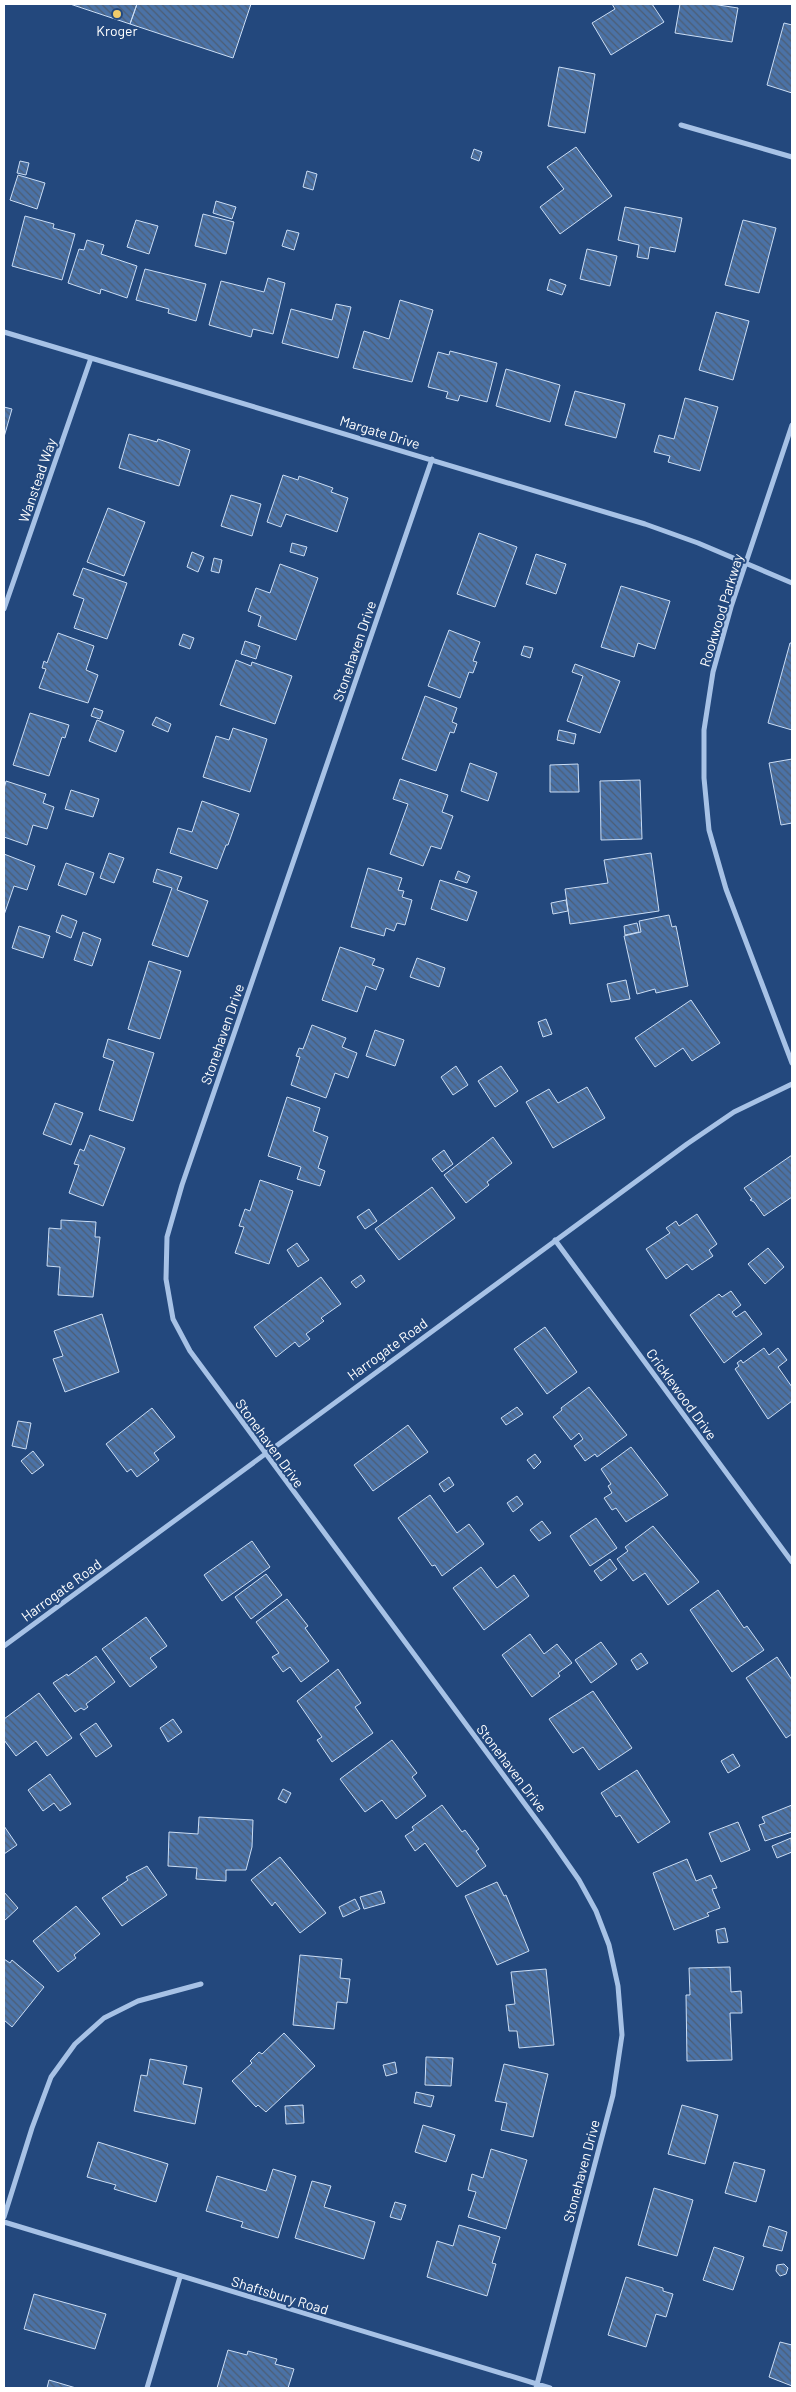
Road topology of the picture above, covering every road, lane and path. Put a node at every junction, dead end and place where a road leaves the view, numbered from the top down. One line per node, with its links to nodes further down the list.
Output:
1 (681, 125): 2 (street)
2 (792, 157)
3 (4, 332): 4 (street, Margate Drive)
4 (91, 358): 6 (street, Margate Drive); 9 (street, Wanstead Way)
5 (792, 425): 7 (street, Rookwood Parkway)
6 (432, 459): 7 (street, Margate Drive); 13 (street, Stonehaven Drive)
7 (746, 565): 8 (street, Margate Drive); 10 (street, Rookwood Parkway)
8 (792, 583)
9 (4, 609)
10 (792, 1063)
11 (792, 1084): 12 (street, Harrogate Road)
12 (555, 1240): 13 (street, Harrogate Road); 14 (street, Cricklewood Drive)
13 (264, 1454): 15 (street, Harrogate Road); 20 (street, Stonehaven Drive)
14 (792, 1562)
15 (4, 1646)
16 (202, 1984): 17 (street)
17 (4, 2217)
18 (4, 2222): 19 (street, Shaftsbury Road)
19 (180, 2277): 20 (street, Shaftsbury Road); 21 (street)
20 (536, 2386): 22 (street, Shaftsbury Road)
21 (147, 2388)
22 (550, 2388)

